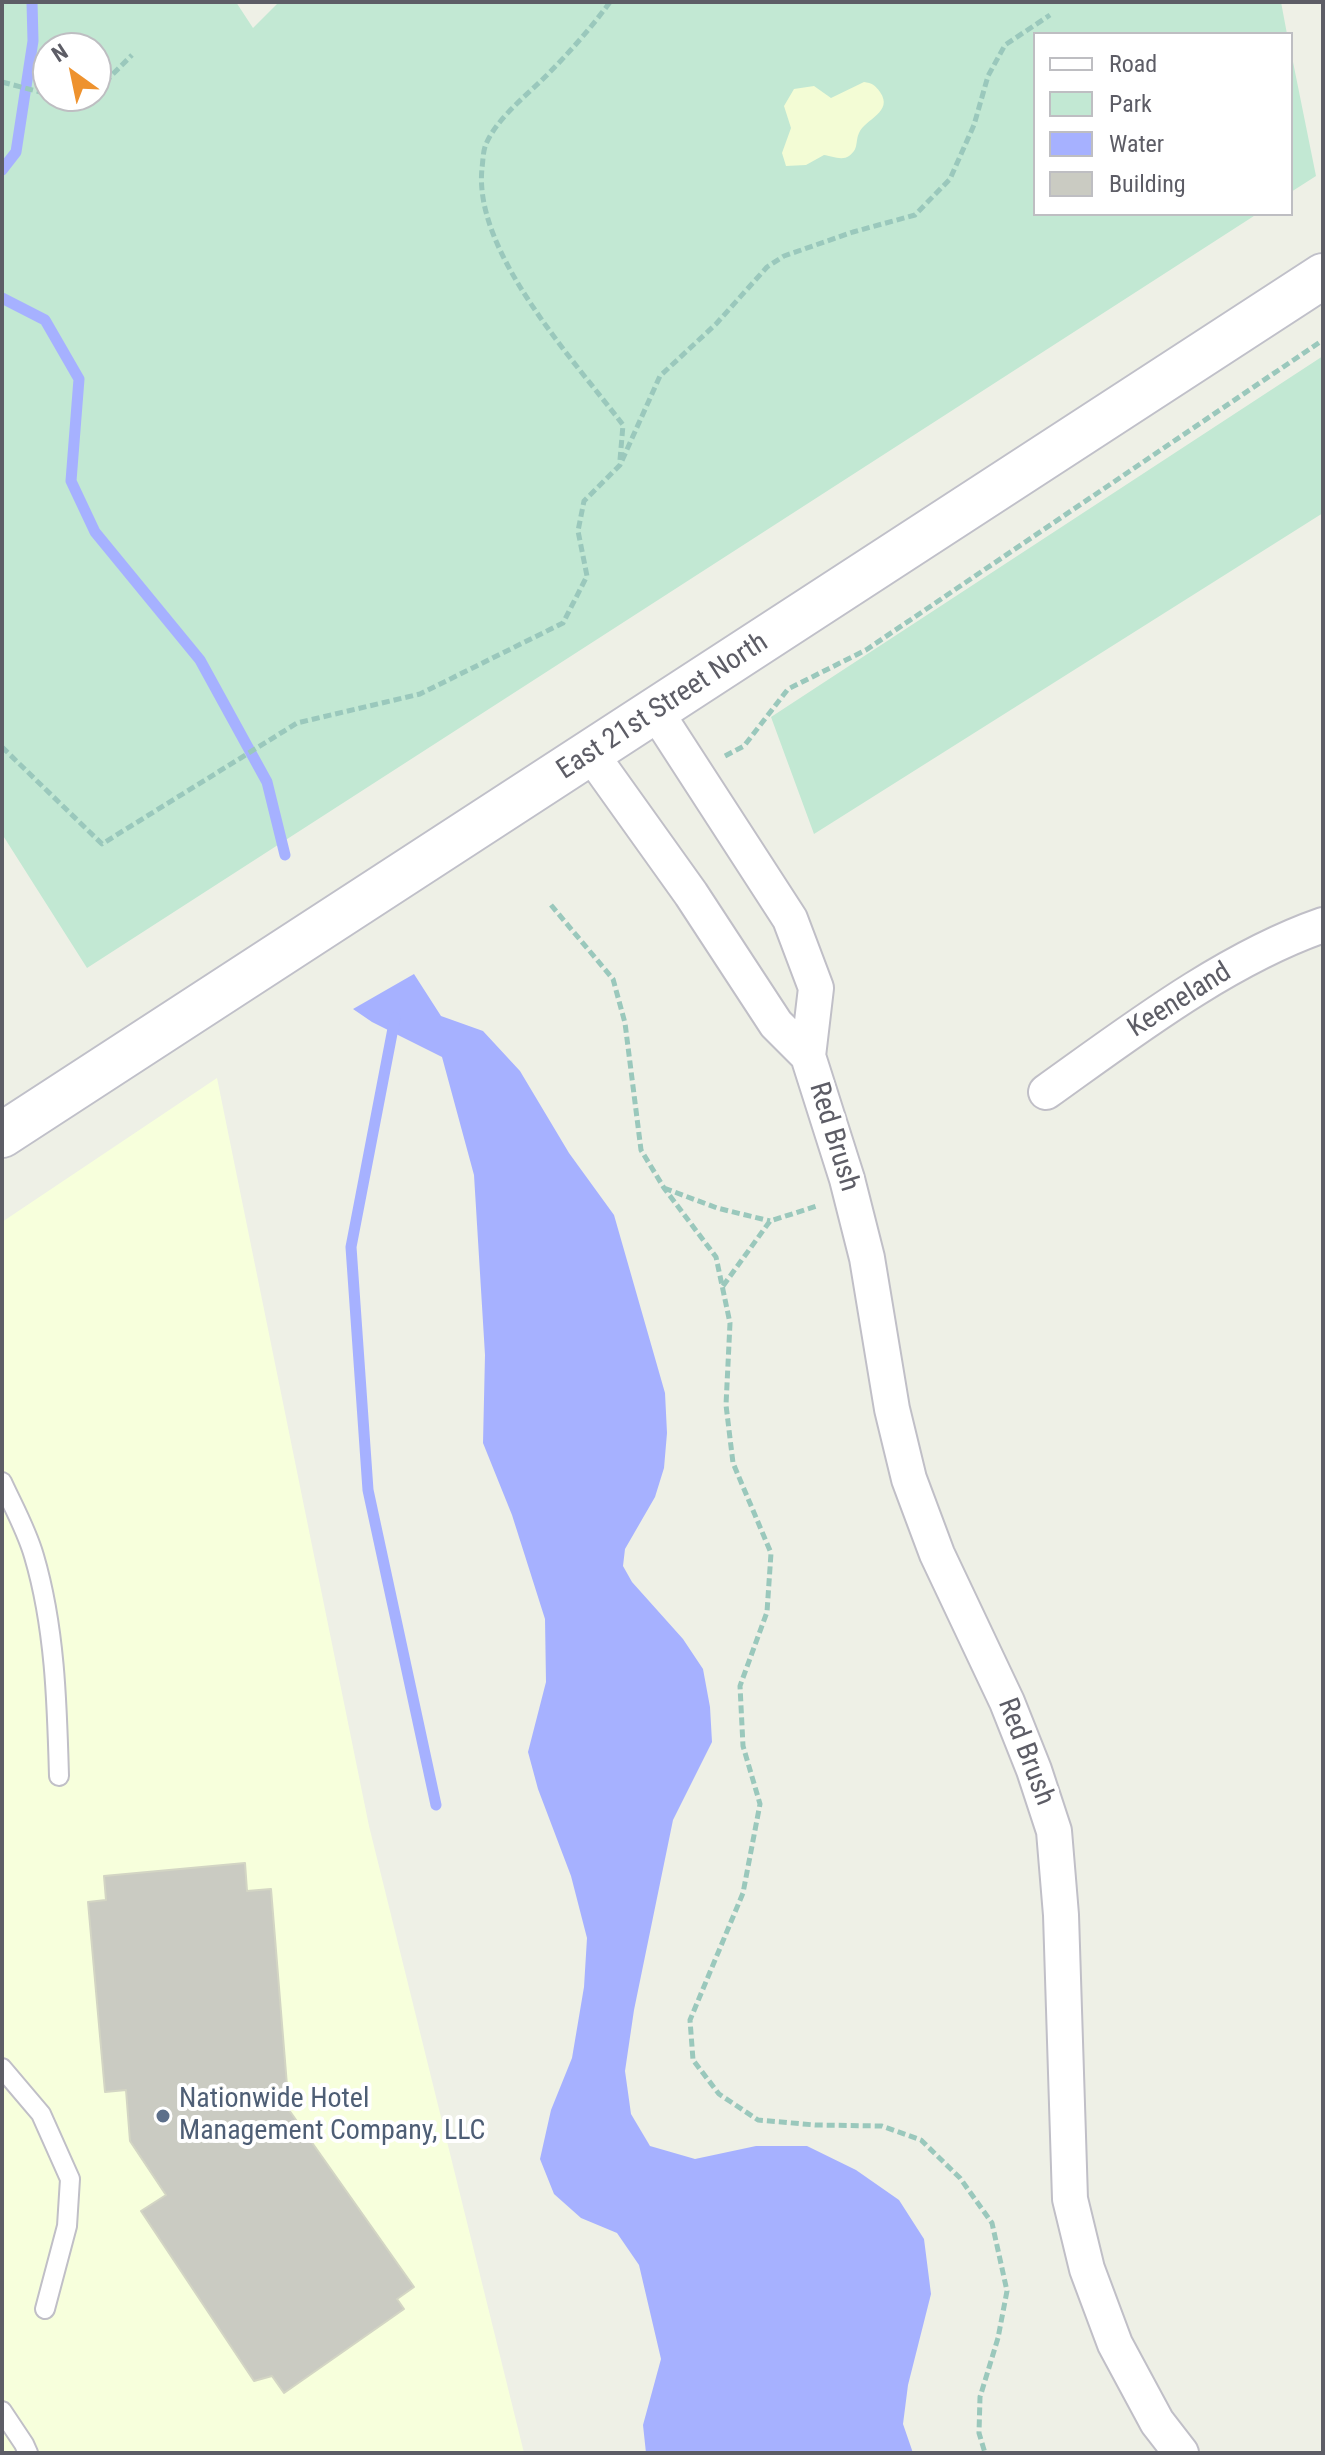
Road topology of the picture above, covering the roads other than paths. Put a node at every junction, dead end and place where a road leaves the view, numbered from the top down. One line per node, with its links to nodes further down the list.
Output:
1 (1323, 276): 2 (main road, East 21st Street North)
2 (656, 712): 3 (main road, East 21st Street North); 5 (street, Red Brush)
3 (591, 754): 5 (street, Red Brush); 7 (main road, East 21st Street North)
4 (1323, 925): 6 (street, Keeneland)
5 (808, 1056): 14 (street, Red Brush)
6 (1046, 1092)
7 (2, 1135)
8 (2, 1482): 9 (lane)
9 (59, 1776)
10 (2, 2068): 11 (lane)
11 (45, 2309)
12 (2, 2411): 13 (lane)
13 (28, 2453)
14 (1181, 2453)

